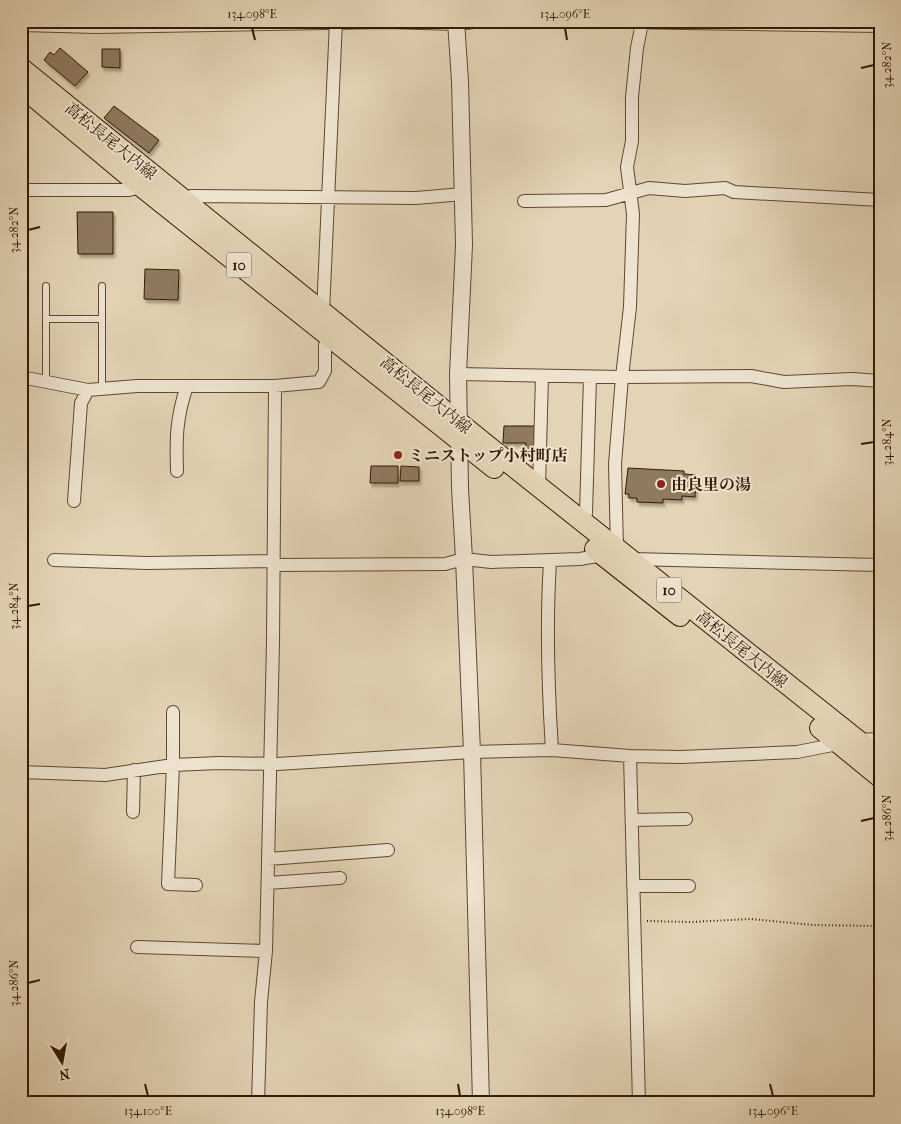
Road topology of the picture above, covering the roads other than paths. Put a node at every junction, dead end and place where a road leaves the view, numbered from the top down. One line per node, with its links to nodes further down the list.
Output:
1 (482, 21): 5 (street)
2 (565, 21): 4 (street)
3 (336, 22): 5 (street); 7 (street); 16 (street)
4 (642, 22): 6 (street); 14 (street)
5 (456, 23): 15 (street)
6 (810, 23): 9 (street)
7 (158, 24): 8 (street)
8 (21, 25)
9 (880, 26)
10 (21, 68): 17 (main road, 高松長尾大内線 / 10)
11 (21, 86): 12 (main road, 高松長尾大内線 / 10)
12 (142, 187): 13 (street); 25 (main road, 高松長尾大内線 / 10)
13 (21, 190)
14 (631, 193): 18 (street); 19 (street); 30 (street)
15 (462, 194): 16 (street); 26 (street)
16 (328, 196): 17 (street); 22 (street)
17 (184, 200): 22 (main road, 高松長尾大内線 / 10)
18 (880, 200)
19 (524, 201)
20 (46, 286): 23 (lane)
21 (102, 286): 24 (lane)
22 (323, 312): 25 (main road, 高松長尾大内線 / 10)
23 (46, 319): 24 (lane); 32 (lane)
24 (102, 319): 35 (lane)
25 (334, 331): 34 (street); 37 (main road, 高松長尾大内線 / 10)
26 (458, 374): 27 (street); 37 (street)
27 (542, 376): 29 (street); 39 (street)
28 (21, 377): 32 (street)
29 (590, 377): 30 (street); 41 (street)
30 (622, 377): 31 (street); 42 (street)
31 (880, 381)
32 (46, 382): 36 (street)
33 (187, 386): 34 (street); 35 (street); 38 (street)
34 (275, 386): 46 (street)
35 (102, 389): 36 (street)
36 (88, 390): 40 (street)
37 (459, 431): 39 (main road, 高松長尾大内線 / 10); 42 (main road, 高松長尾大内線 / 10); 43 (street)
38 (177, 471)
39 (539, 487): 42 (main road, 高松長尾大内線 / 10)
40 (74, 501)
41 (586, 513)
42 (617, 554): 45 (street); 47 (street); 50 (main road, 高松長尾大内線 / 10); 50 (main road, 高松長尾大内線 / 10)
43 (464, 559): 45 (street); 46 (street); 52 (street)
44 (54, 560): 46 (street)
45 (550, 561): 51 (street)
46 (273, 563): 55 (street)
47 (880, 565)
48 (173, 712): 56 (street)
49 (880, 739): 50 (street)
50 (849, 742): 53 (street); 54 (main road, 高松長尾大内線 / 10); 59 (main road, 高松長尾大内線 / 10)
51 (552, 750): 52 (street); 53 (street)
52 (472, 752): 55 (street); 73 (street)
53 (630, 756): 62 (street)
54 (880, 758)
55 (270, 764): 56 (street); 64 (street)
56 (173, 765): 57 (street); 67 (street)
57 (134, 770): 58 (street); 60 (street)
58 (21, 772)
59 (880, 776)
60 (133, 812)
61 (686, 819): 62 (street)
62 (632, 820): 68 (street)
63 (388, 850): 64 (street)
64 (268, 859): 66 (street)
65 (340, 878): 66 (street)
66 (268, 883): 71 (street)
67 (196, 885)
68 (634, 886): 69 (street); 74 (street)
69 (689, 886)
70 (137, 947): 71 (street)
71 (266, 951): 72 (street)
72 (258, 1103)
73 (481, 1103)
74 (639, 1103)

